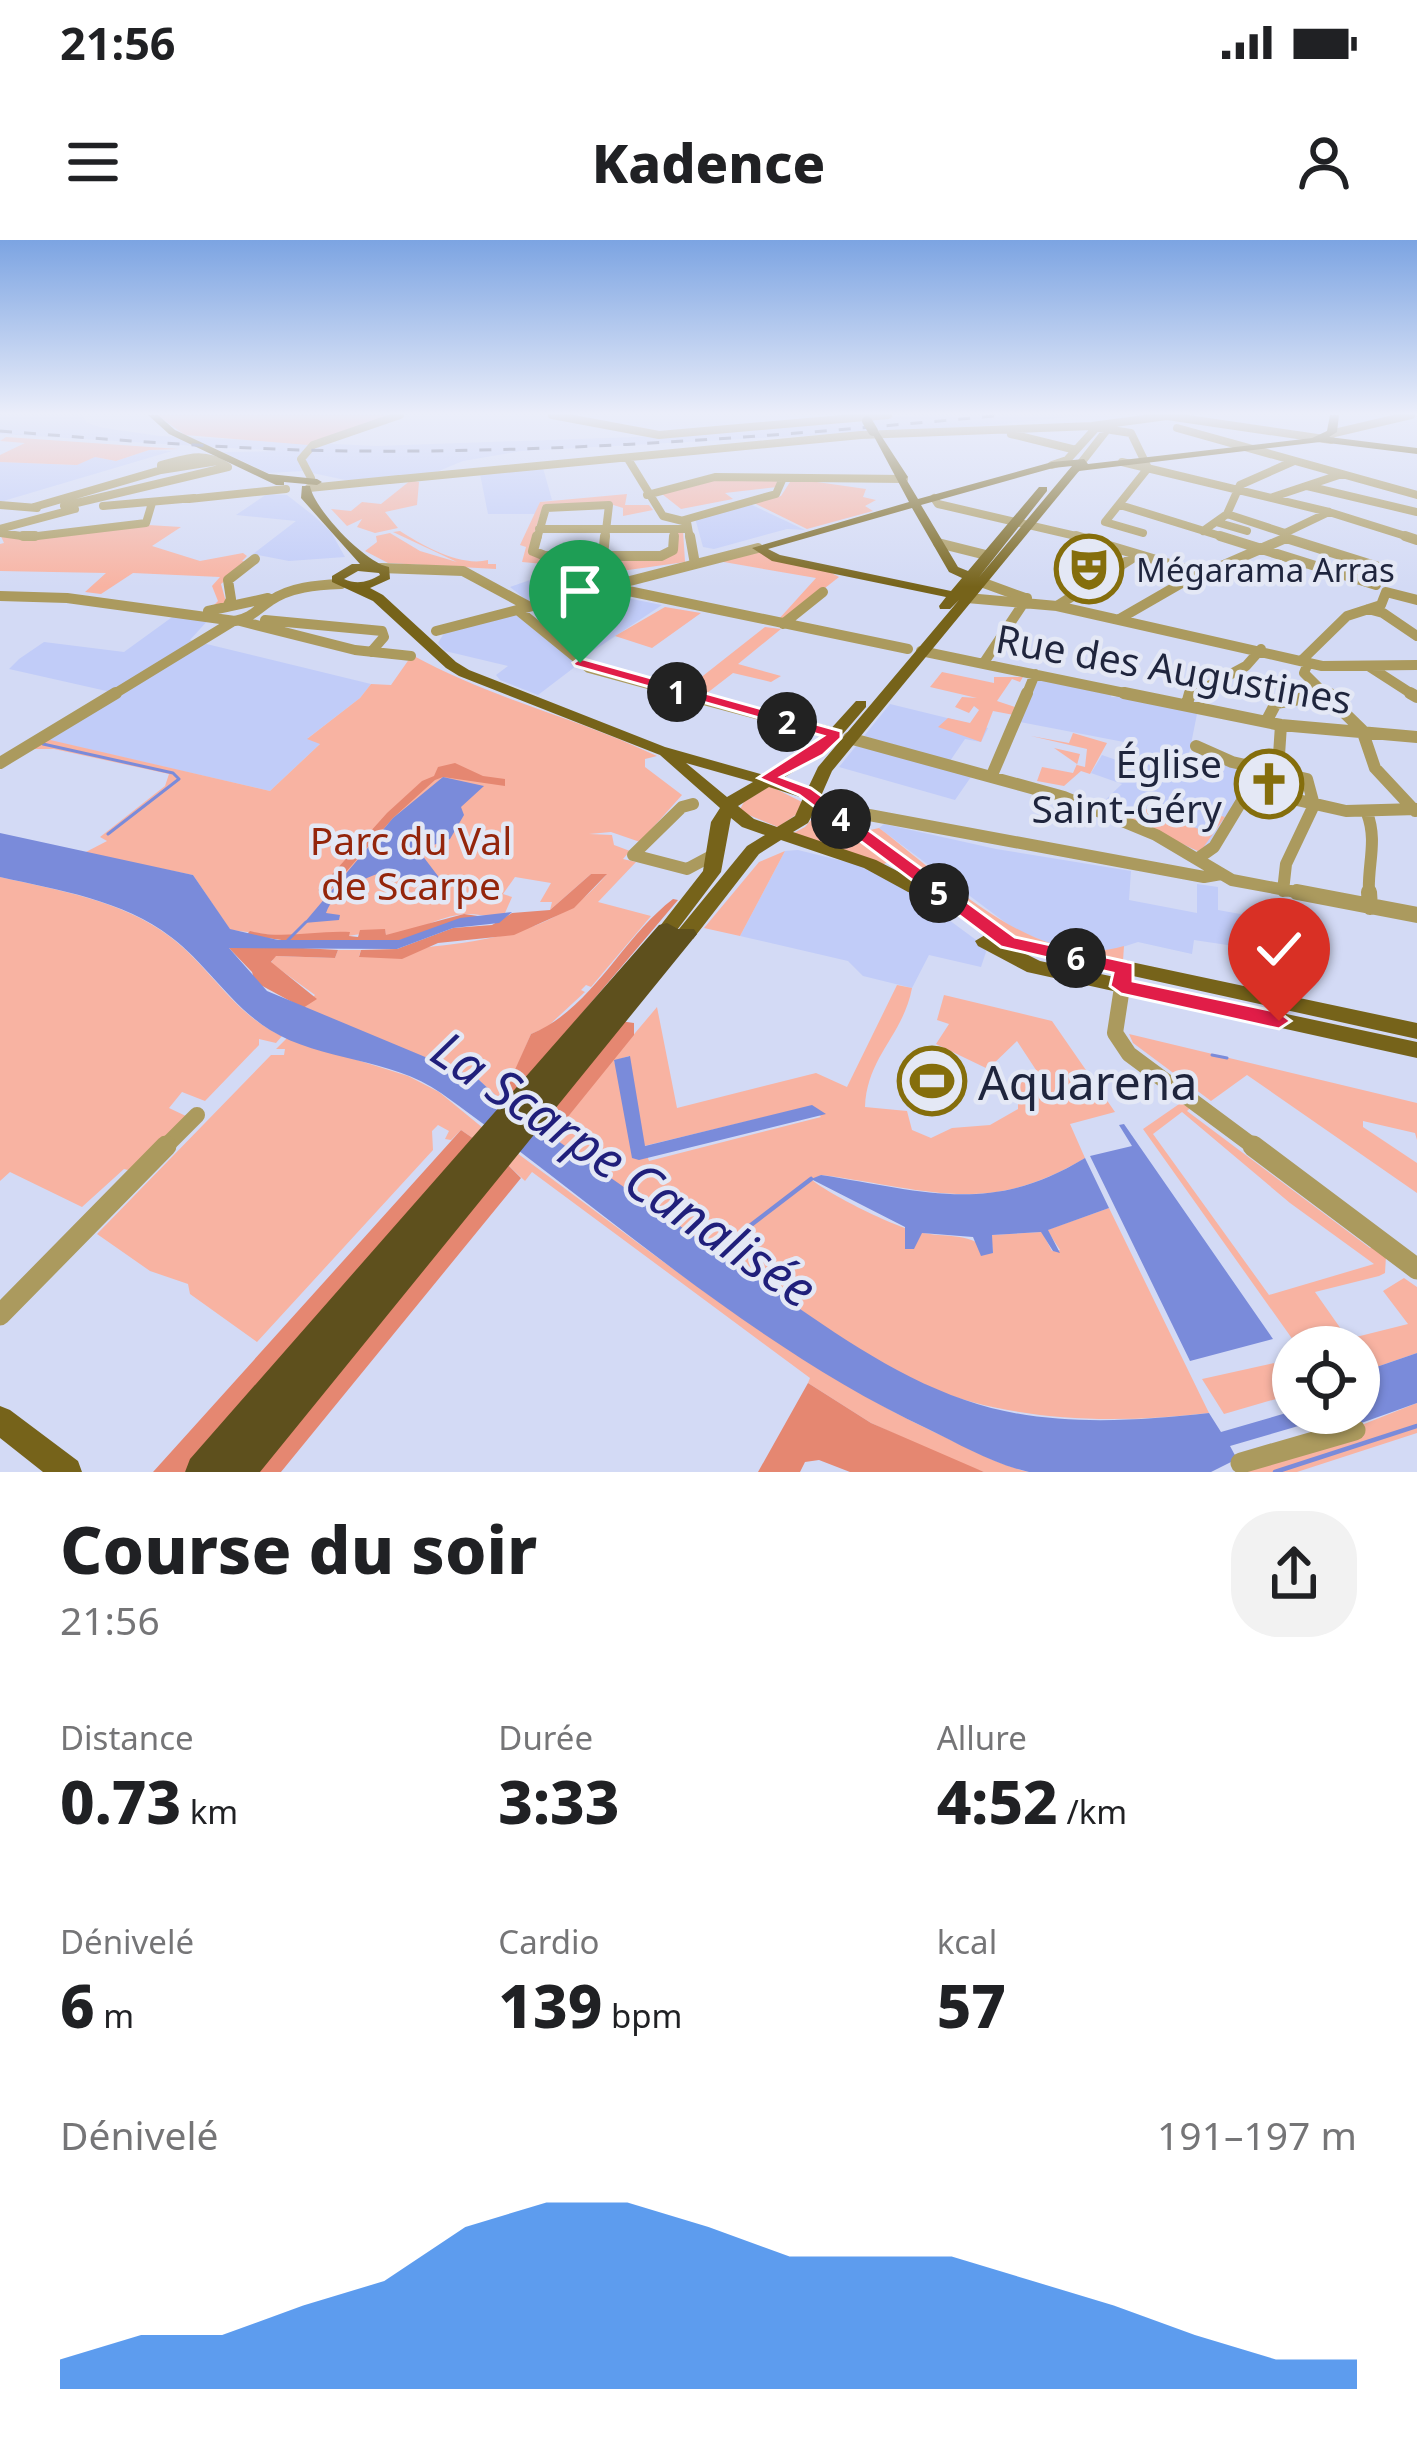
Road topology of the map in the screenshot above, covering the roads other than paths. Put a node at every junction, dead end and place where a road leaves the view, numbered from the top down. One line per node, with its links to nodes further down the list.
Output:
1 (154, 472): 32 (street)
2 (192, 472): 32 (street)
3 (252, 472): 19 (main road)
4 (299, 472): 19 (street)
5 (463, 472): 19 (street)
6 (635, 472): 22 (street)
7 (711, 472): 17 (street)
8 (895, 472): 23 (main road)
9 (1025, 472): 27 (main road)
10 (1056, 472): 37 (main road)
11 (1068, 472): 40 (main road)
12 (1138, 472): 31 (street)
13 (1183, 472): 21 (street)
14 (1266, 472): 21 (street)
15 (1337, 472): 16 (street)
16 (1342, 474): 20 (street); 24 (street)
17 (715, 477): 18 (street); 22 (street)
18 (783, 478): 23 (street); 39 (street)
19 (297, 482): 26 (street); 54 (main road)
20 (1306, 486): 25 (street); 34 (street)
21 (1240, 490): 25 (street); 35 (street)
22 (647, 495): 39 (street)
23 (907, 495): 27 (main road); 50 (main road); 51 (main road)
24 (1417, 495)
25 (1272, 497): 33 (street)
26 (194, 498): 28 (street); 30 (street)
27 (934, 498): 37 (street)
28 (152, 503): 30 (street); 45 (street)
29 (0, 505): 32 (street)
30 (116, 505): 32 (street)
31 (1120, 505): 36 (street); 47 (street)
32 (55, 508): 45 (street)
33 (1329, 512): 48 (street); 49 (street)
34 (1417, 512)
35 (1227, 514): 38 (street); 48 (street)
36 (1164, 516): 44 (street); 47 (street)
37 (1014, 521): 40 (street); 55 (main road)
38 (1216, 522): 44 (street); 46 (street)
39 (686, 524): 43 (street); 58 (street)
40 (1029, 525): 53 (street); 64 (main road)
41 (539, 529): 42 (street); 42 (street); 56 (street)
42 (607, 529): 43 (street); 56 (street)
43 (674, 529): 56 (street)
44 (1203, 530): 52 (street)
45 (0, 531)
46 (1247, 531)
47 (1143, 533): 53 (street)
48 (1285, 535): 52 (street); 59 (street)
49 (1417, 540)
50 (938, 543): 55 (street); 64 (main road)
51 (758, 548): 58 (street); 66 (main road)
52 (1264, 549): 59 (street); 62 (street)
53 (1132, 552): 62 (street); 73 (street)
54 (353, 554): 61 (main road); 63 (main road)
55 (986, 554): 64 (main road)
56 (603, 556)
57 (255, 559): 75 (street)
58 (694, 564): 65 (street)
59 (1388, 570): 60 (street)
60 (1402, 571)
61 (379, 574): 63 (main road); 70 (main road); 74 (street)
62 (1203, 574): 79 (street)
63 (345, 578): 70 (main road); 71 (street); 77 (street)
64 (968, 585): 66 (main road); 72 (street); 72 (street); 78 (main road); 85 (main road)
65 (609, 587): 74 (street); 81 (street, Rue des Augustines)
66 (926, 589): 78 (main road)
67 (823, 592): 81 (street)
68 (0, 595): 75 (street)
69 (1417, 600): 76 (street)
70 (383, 603): 102 (main road)
71 (245, 604): 75 (street); 77 (street)
72 (1023, 604): 73 (street); 89 (street)
73 (1056, 604): 79 (street)
74 (524, 608): 82 (street); 99 (street)
75 (224, 609): 80 (street); 83 (street)
76 (1382, 609): 84 (street); 91 (street)
77 (259, 611): 80 (street); 87 (street)
78 (940, 611): 85 (main road)
79 (1121, 618): 86 (street)
80 (238, 621): 83 (street); 87 (street)
81 (784, 624): 85 (street, Rue des Augustines)
82 (436, 631)
83 (205, 634): 103 (street)
84 (1417, 636)
85 (915, 650): 89 (street, Rue des Augustines); 99 (main road)
86 (1261, 650): 91 (street); 96 (street)
87 (370, 652): 88 (street)
88 (411, 656)
89 (983, 664): 93 (street, Rue des Augustines)
90 (1417, 665): 92 (street)
91 (1305, 666): 92 (street); 94 (street)
92 (1370, 667): 95 (street)
93 (1035, 674): 96 (street, Rue des Augustines); 104 (street)
94 (1330, 694): 97 (street); 98 (street)
95 (1417, 698)
96 (1187, 704): 97 (street, Rue des Augustines)
97 (1274, 724): 98 (street, Rue des Augustines); 105 (street)
98 (1362, 733): 100 (street, Rue des Augustines); 111 (street)
99 (842, 736): 104 (street); 106 (main road); 107 (main road)
100 (1417, 736)
101 (1196, 746): 105 (street)
102 (659, 750): 106 (main road); 110 (main road)
103 (0, 763)
104 (992, 775): 118 (street)
105 (1286, 775): 109 (street)
106 (766, 778): 107 (main road); 110 (main road)
107 (820, 802): 113 (street); 114 (main road); 115 (main road)
108 (693, 804): 117 (street)
109 (1314, 805): 112 (street); 118 (street); 120 (street)
110 (727, 808): 114 (main road); 117 (main road)
111 (1416, 810): 112 (street)
112 (1367, 813): 122 (street)
113 (890, 819): 115 (street); 119 (street)
114 (777, 835): 116 (main road); 121 (main road)
115 (864, 838): 125 (main road)
116 (814, 848): 121 (main road); 125 (main road)
117 (717, 853): 124 (main road)
118 (1197, 859): 119 (street)
119 (1221, 874): 120 (street)
120 (1283, 890): 122 (street)
121 (721, 893): 124 (main road)
122 (1370, 908): 123 (street)
123 (1417, 916)
124 (676, 932): 129 (highway)
125 (1123, 977): 126 (main road); 127 (main road); 130 (street)
126 (1417, 1031)
127 (1417, 1050)
128 (197, 1114): 131 (street)
129 (494, 1148): 137 (highway); 138 (highway)
130 (1417, 1269)
131 (0, 1315)
132 (0, 1420): 134 (main road)
133 (1341, 1434): 135 (street)
134 (13, 1439): 136 (main road)
135 (1241, 1463)
136 (67, 1472)
137 (202, 1472)
138 (237, 1472)

